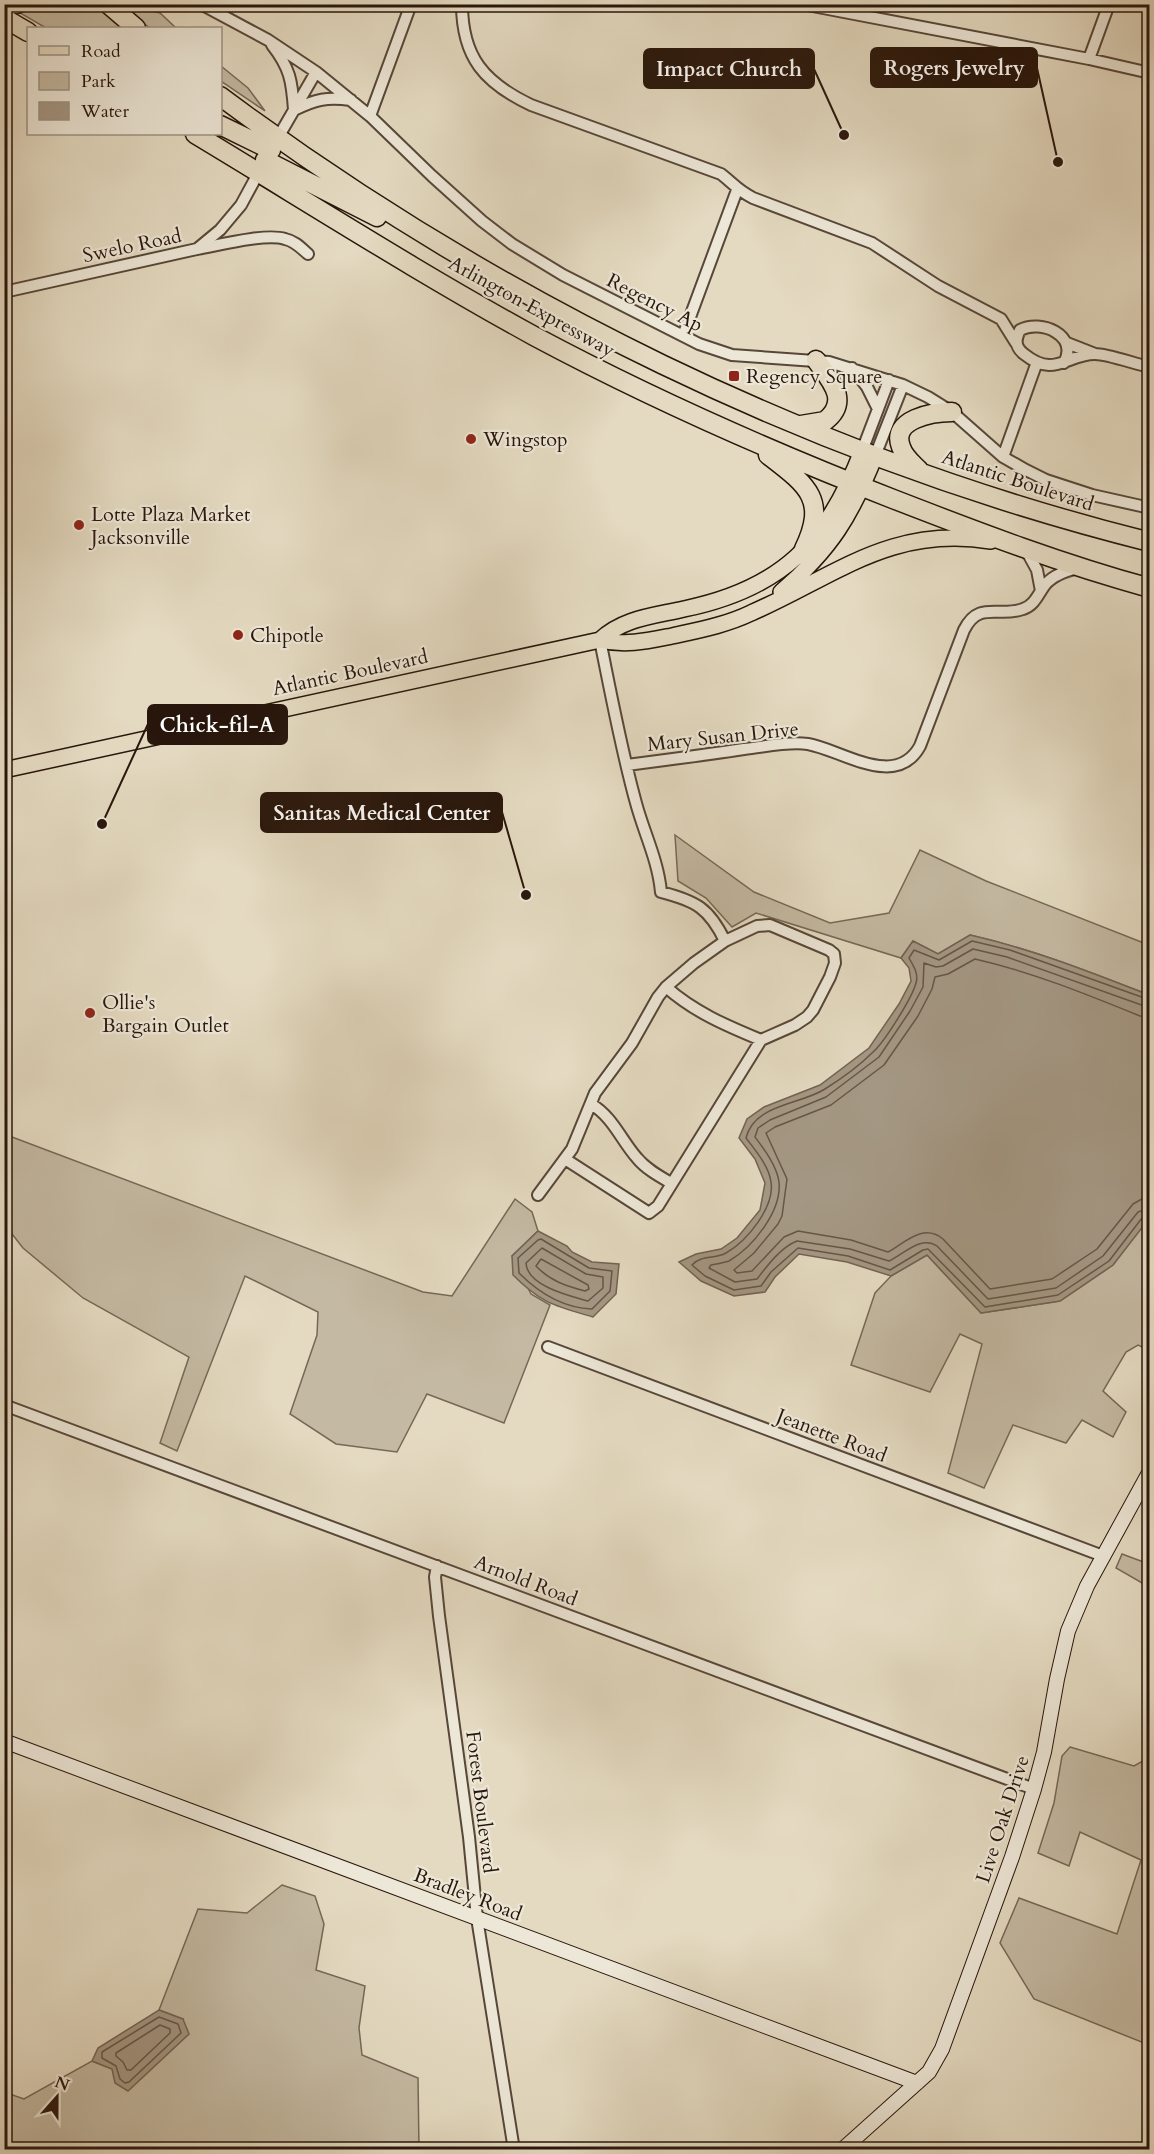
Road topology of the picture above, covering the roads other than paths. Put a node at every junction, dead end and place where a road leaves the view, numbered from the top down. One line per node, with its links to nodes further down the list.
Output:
1 (4, 4): 2 (highway)
2 (17, 4)
3 (108, 4): 9 (highway)
4 (201, 4): 10 (street, Regency Ap)
5 (411, 4): 17 (street)
6 (462, 4): 21 (street)
7 (802, 4): 11 (street)
8 (1109, 4): 11 (street)
9 (135, 27)
10 (268, 40): 12 (street, Regency Ap); 16 (street)
11 (1089, 59): 13 (street)
12 (316, 72): 15 (street, Regency Ap); 16 (street, Swelo Road)
13 (1149, 72)
14 (222, 98): 20 (highway, Arlington Expressway)
15 (351, 100): 16 (street); 17 (street, Regency Ap)
16 (294, 110): 20 (street, Swelo Road)
17 (370, 116): 28 (street, Regency Ap)
18 (222, 126): 20 (highway)
19 (198, 135): 20 (highway, Arlington Expressway)
20 (268, 155): 22 (street, Swelo Road); 24 (highway); 24 (highway, Arlington Expressway); 42 (highway, Arlington Expressway)
21 (737, 190): 26 (street); 28 (street)
22 (197, 249): 23 (street); 25 (street, Swelo Road)
23 (308, 255)
24 (492, 274): 41 (highway, Arlington Expressway)
25 (4, 292)
26 (1001, 319): 27 (street); 30 (street)
27 (1028, 326): 29 (street); 30 (street)
28 (683, 336): 32 (street, Regency Ap)
29 (1067, 342): 31 (street); 34 (street)
30 (1016, 344): 33 (street)
31 (1095, 354): 34 (street); 35 (street)
32 (816, 360): 36 (street, Regency Ap); 41 (highway)
33 (1037, 362): 34 (street); 44 (street)
34 (1064, 363)
35 (1149, 367)
36 (851, 368): 37 (street, Regency Ap); 39 (street)
37 (889, 380): 38 (street, Regency Ap); 39 (street)
38 (903, 386): 40 (street, Regency Ap); 43 (street)
39 (878, 410): 43 (street)
40 (952, 412): 44 (street, Regency Ap); 45 (highway)
41 (799, 425): 43 (highway, Arlington Expressway)
42 (739, 436): 46 (highway, Arlington Expressway); 49 (highway)
43 (869, 453): 45 (highway, Atlantic Boulevard); 46 (main road, Atlantic Boulevard)
44 (1003, 457): 47 (street, Regency Ap)
45 (922, 473): 48 (highway, Atlantic Boulevard)
46 (856, 484): 49 (main road, Atlantic Boulevard); 50 (highway, Atlantic Boulevard); 54 (main road)
47 (1149, 508)
48 (1149, 542)
49 (804, 549): 55 (main road, Atlantic Boulevard)
50 (1026, 550): 51 (highway, Atlantic Boulevard); 53 (street); 54 (main road, Atlantic Boulevard)
51 (1080, 568): 52 (highway, Atlantic Boulevard); 53 (street, Mary Susan Drive)
52 (1149, 588)
53 (1041, 592): 56 (street, Mary Susan Drive)
54 (760, 609): 55 (main road, Atlantic Boulevard)
55 (600, 640): 56 (street); 57 (main road, Atlantic Boulevard)
56 (627, 765): 58 (street)
57 (4, 770)
58 (724, 941): 59 (street); 60 (street)
59 (666, 987): 60 (street); 61 (street)
60 (761, 1040): 63 (street)
61 (591, 1104): 62 (street); 63 (street)
62 (565, 1160): 63 (street); 64 (street)
63 (671, 1183)
64 (538, 1195)
65 (548, 1347): 68 (street, Jeanette Road)
66 (4, 1405): 69 (street, Arnold Road)
67 (1149, 1470): 68 (street, Live Oak Drive)
68 (1103, 1556): 71 (street, Live Oak Drive)
69 (437, 1566): 71 (street, Arnold Road); 72 (street, Forest Boulevard)
70 (4, 1741): 72 (street, Bradley Road)
71 (1034, 1789): 73 (street, Live Oak Drive)
72 (477, 1918): 73 (street, Bradley Road); 74 (street, Forest Boulevard)
73 (917, 2083): 75 (street, Live Oak Drive)
74 (514, 2150)
75 (842, 2150)

